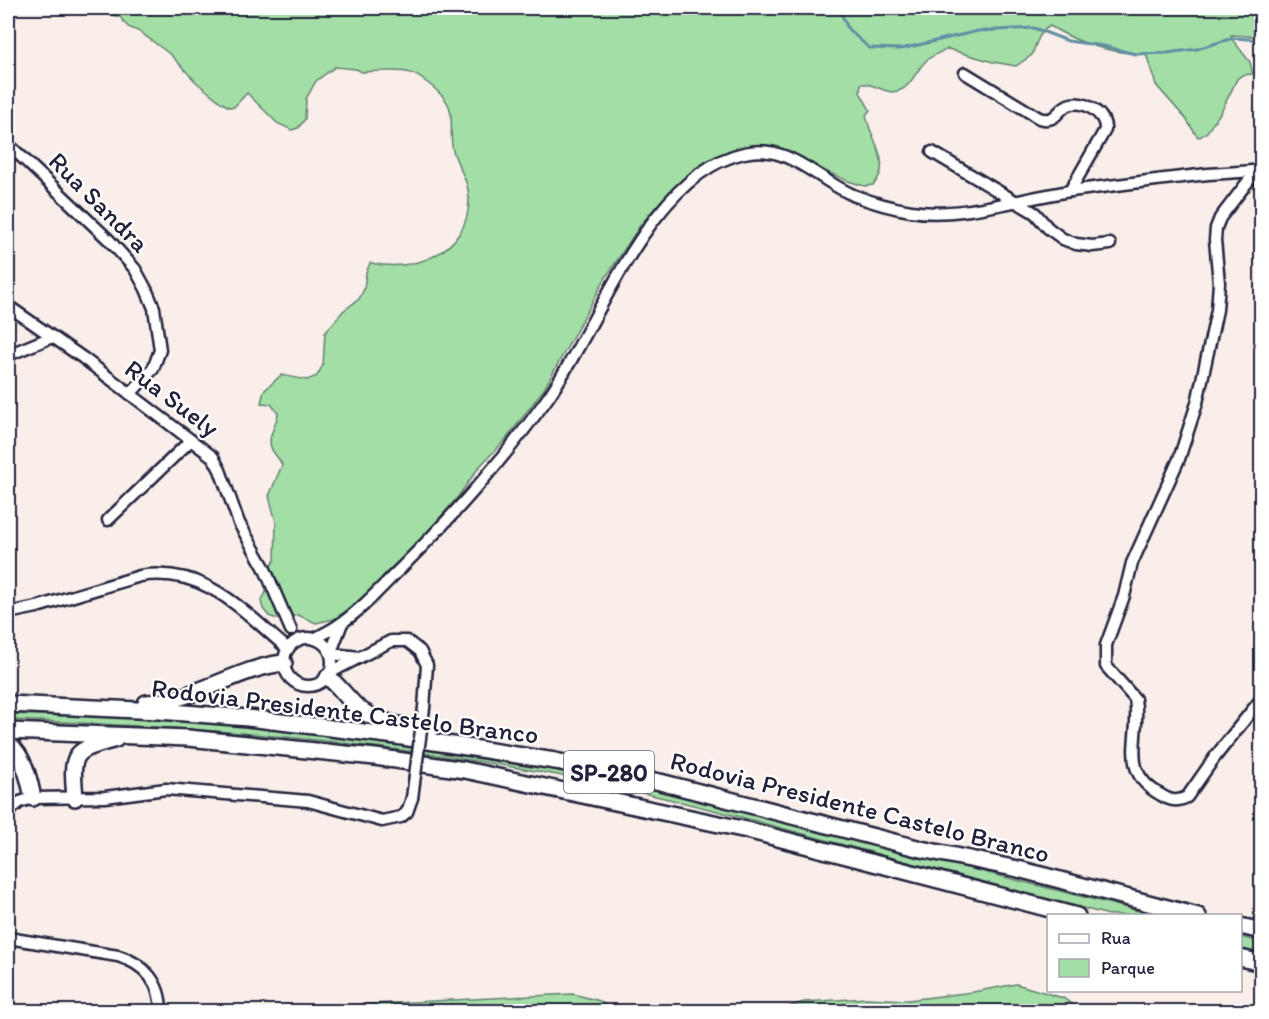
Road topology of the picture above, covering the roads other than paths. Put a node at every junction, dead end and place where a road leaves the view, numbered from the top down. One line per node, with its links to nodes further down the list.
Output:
1 (965, 73): 5 (street)
2 (8, 144): 11 (street, Rua Sandra)
3 (932, 152): 6 (street)
4 (1259, 170): 5 (street); 22 (street)
5 (1070, 191): 6 (street)
6 (1014, 202): 7 (street); 15 (street)
7 (1110, 244)
8 (8, 306): 9 (street, Rua Suely)
9 (52, 337): 10 (street); 11 (street, Rua Suely)
10 (8, 355)
11 (130, 394): 12 (street, Rua Suely)
12 (190, 441): 13 (street); 16 (street, Rua Suely)
13 (108, 520)
14 (8, 613): 18 (street)
15 (342, 624): 17 (street); 19 (street)
16 (291, 630): 17 (street); 18 (street, Rua Suely)
17 (310, 638): 18 (street); 19 (street)
18 (288, 652): 21 (street); 23 (highway)
19 (331, 653): 20 (street); 21 (street)
20 (360, 657): 21 (street); 29 (street, bridge)
21 (329, 675): 27 (highway)
22 (1262, 698)
23 (8, 703): 27 (highway, Rodovia Presidente Castelo Branco / SP-280)
24 (8, 731): 25 (highway, Rodovia Presidente Castelo Branco / SP-280)
25 (131, 735): 29 (highway); 31 (highway, Rodovia Presidente Castelo Branco / SP-280)
26 (8, 743): 28 (highway)
27 (555, 761): 32 (highway, Rodovia Presidente Castelo Branco / SP-280)
28 (33, 798): 29 (street); 30 (street)
29 (75, 798)
30 (8, 812)
31 (1073, 914)
32 (1194, 914)
33 (1242, 927): 34 (highway)
34 (1262, 932)
35 (8, 938): 38 (street)
36 (1242, 958): 37 (highway)
37 (1262, 963)
38 (161, 1011)

